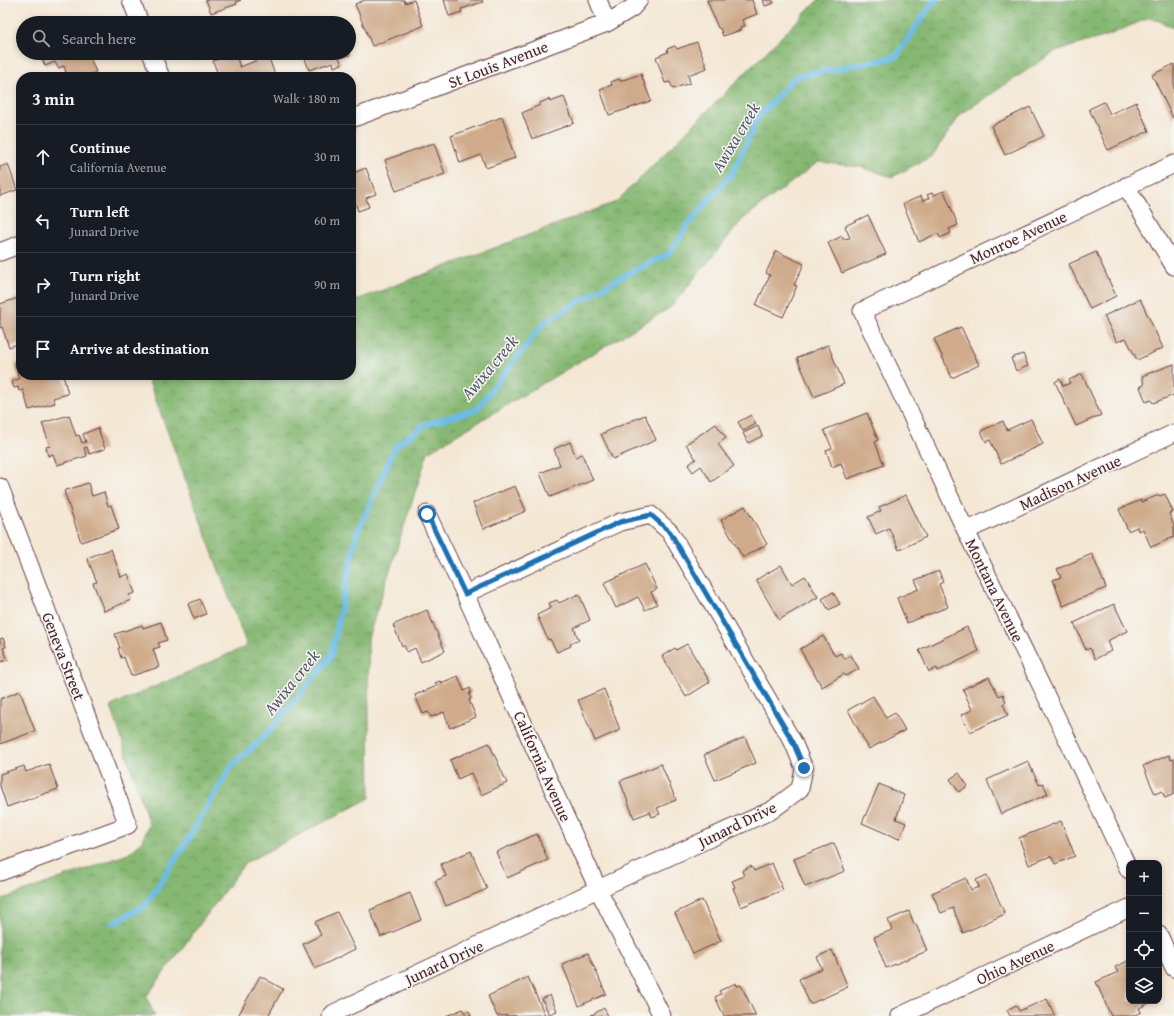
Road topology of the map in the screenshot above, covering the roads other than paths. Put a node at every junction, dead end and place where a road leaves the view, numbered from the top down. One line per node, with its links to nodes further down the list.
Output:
1 (131, 0): 4 (street)
2 (598, 0): 5 (street)
3 (639, 0): 5 (street, St Louis Avenue)
4 (137, 16)
5 (607, 23): 8 (street, St Louis Avenue)
6 (155, 60): 7 (street)
7 (159, 72)
8 (356, 117)
9 (1174, 164): 10 (street, Monroe Avenue)
10 (1126, 186): 13 (street); 14 (street, Monroe Avenue)
11 (16, 246): 12 (street)
12 (0, 252)
13 (1174, 266)
14 (862, 311): 18 (street, Montana Avenue)
15 (1174, 433): 18 (street, Madison Avenue)
16 (0, 487): 21 (street, Geneva Street)
17 (427, 514): 19 (street, California Avenue)
18 (966, 531): 20 (street, Montana Avenue)
19 (465, 594): 22 (street, California Avenue); 22 (street, Junard Drive)
20 (1126, 864)
21 (0, 872)
22 (598, 889): 27 (street, Junard Drive); 28 (street, California Avenue)
23 (1126, 910): 26 (street, Ohio Avenue)
24 (1162, 942): 25 (street)
25 (1174, 968)
26 (926, 1011): 29 (street, Ohio Avenue)
27 (331, 1016)
28 (662, 1016)
29 (900, 1016)

